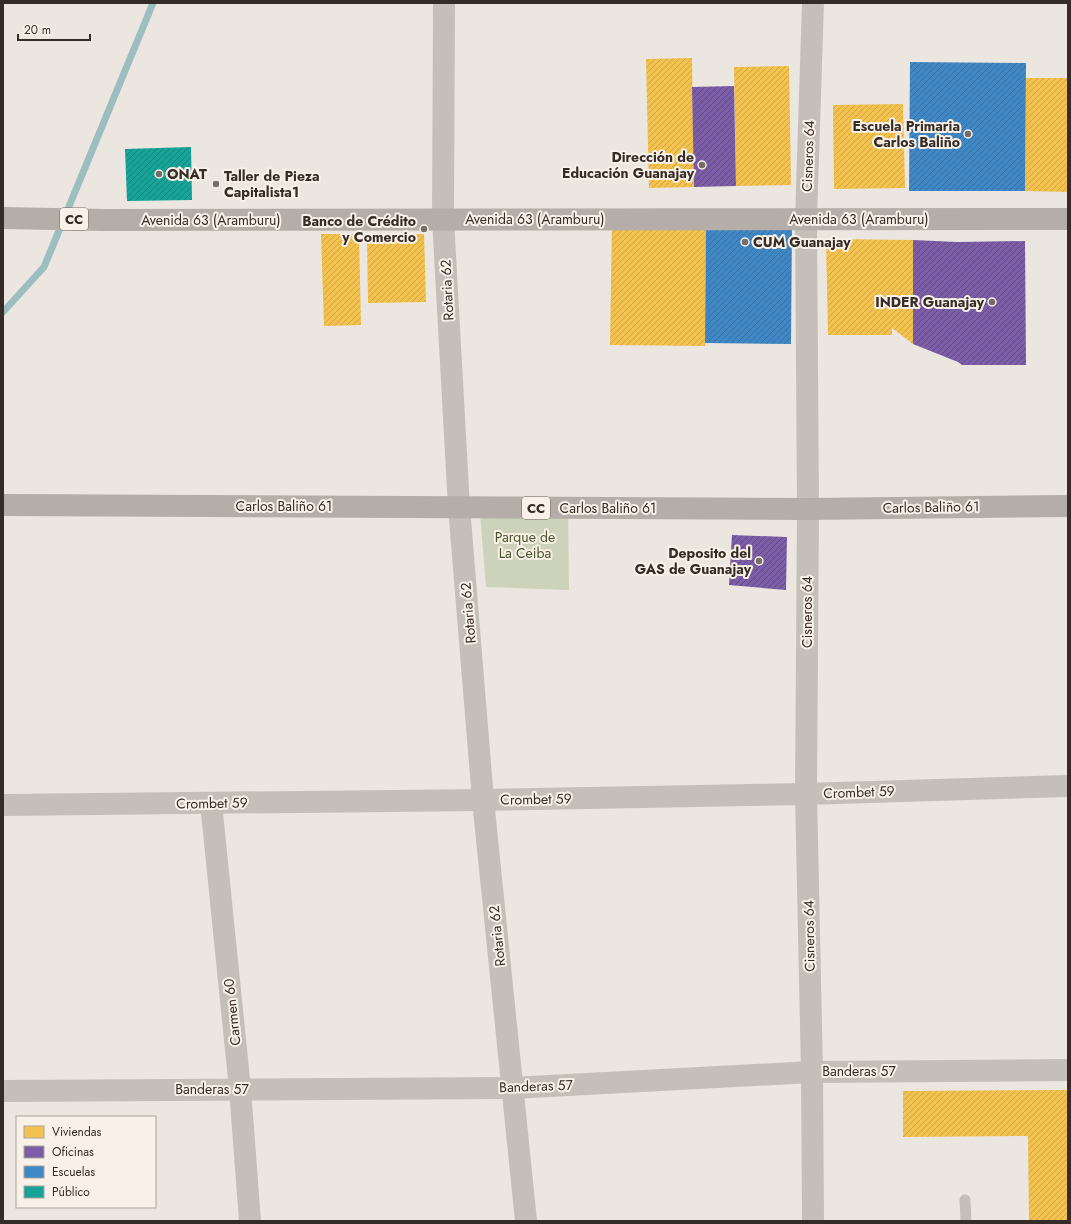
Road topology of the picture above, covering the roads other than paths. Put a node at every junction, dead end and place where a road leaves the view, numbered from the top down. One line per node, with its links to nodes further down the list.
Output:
1 (444, 3): 4 (street, Rotaria 62)
2 (813, 3): 5 (street, Cisneros 64)
3 (3, 218): 4 (main road, Avenida 63 (Aramburu) / CC)
4 (443, 219): 5 (main road, Avenida 63 (Aramburu) / CC); 9 (street, Rotaria 62)
5 (806, 219): 6 (main road, Avenida 63 (Aramburu) / CC); 10 (street, Cisneros 64)
6 (1068, 219)
7 (3, 505): 9 (main road, Carlos Baliño 61 / CC)
8 (1068, 506): 10 (main road, Carlos Baliño 61 / CC)
9 (459, 507): 10 (main road, Carlos Baliño 61 / CC); 13 (street, Rotaria 62)
10 (808, 509): 12 (street, Cisneros 64)
11 (1068, 786): 12 (street, Crombet 59)
12 (806, 794): 13 (street, Crombet 59); 17 (street, Cisneros 64)
13 (483, 800): 14 (street, Crombet 59); 18 (street, Rotaria 62)
14 (211, 804): 15 (street, Crombet 59); 19 (street, Carmen 60)
15 (3, 805)
16 (1068, 1070): 17 (street, Banderas 57)
17 (812, 1072): 18 (street, Banderas 57); 24 (street, Cisneros 64)
18 (512, 1088): 19 (street, Banderas 57); 23 (street, Rotaria 62)
19 (240, 1089): 20 (street, Banderas 57); 22 (street, Carmen 60)
20 (3, 1091)
21 (965, 1200): 25 (lane)
22 (250, 1221)
23 (526, 1221)
24 (813, 1221)
25 (966, 1221)

